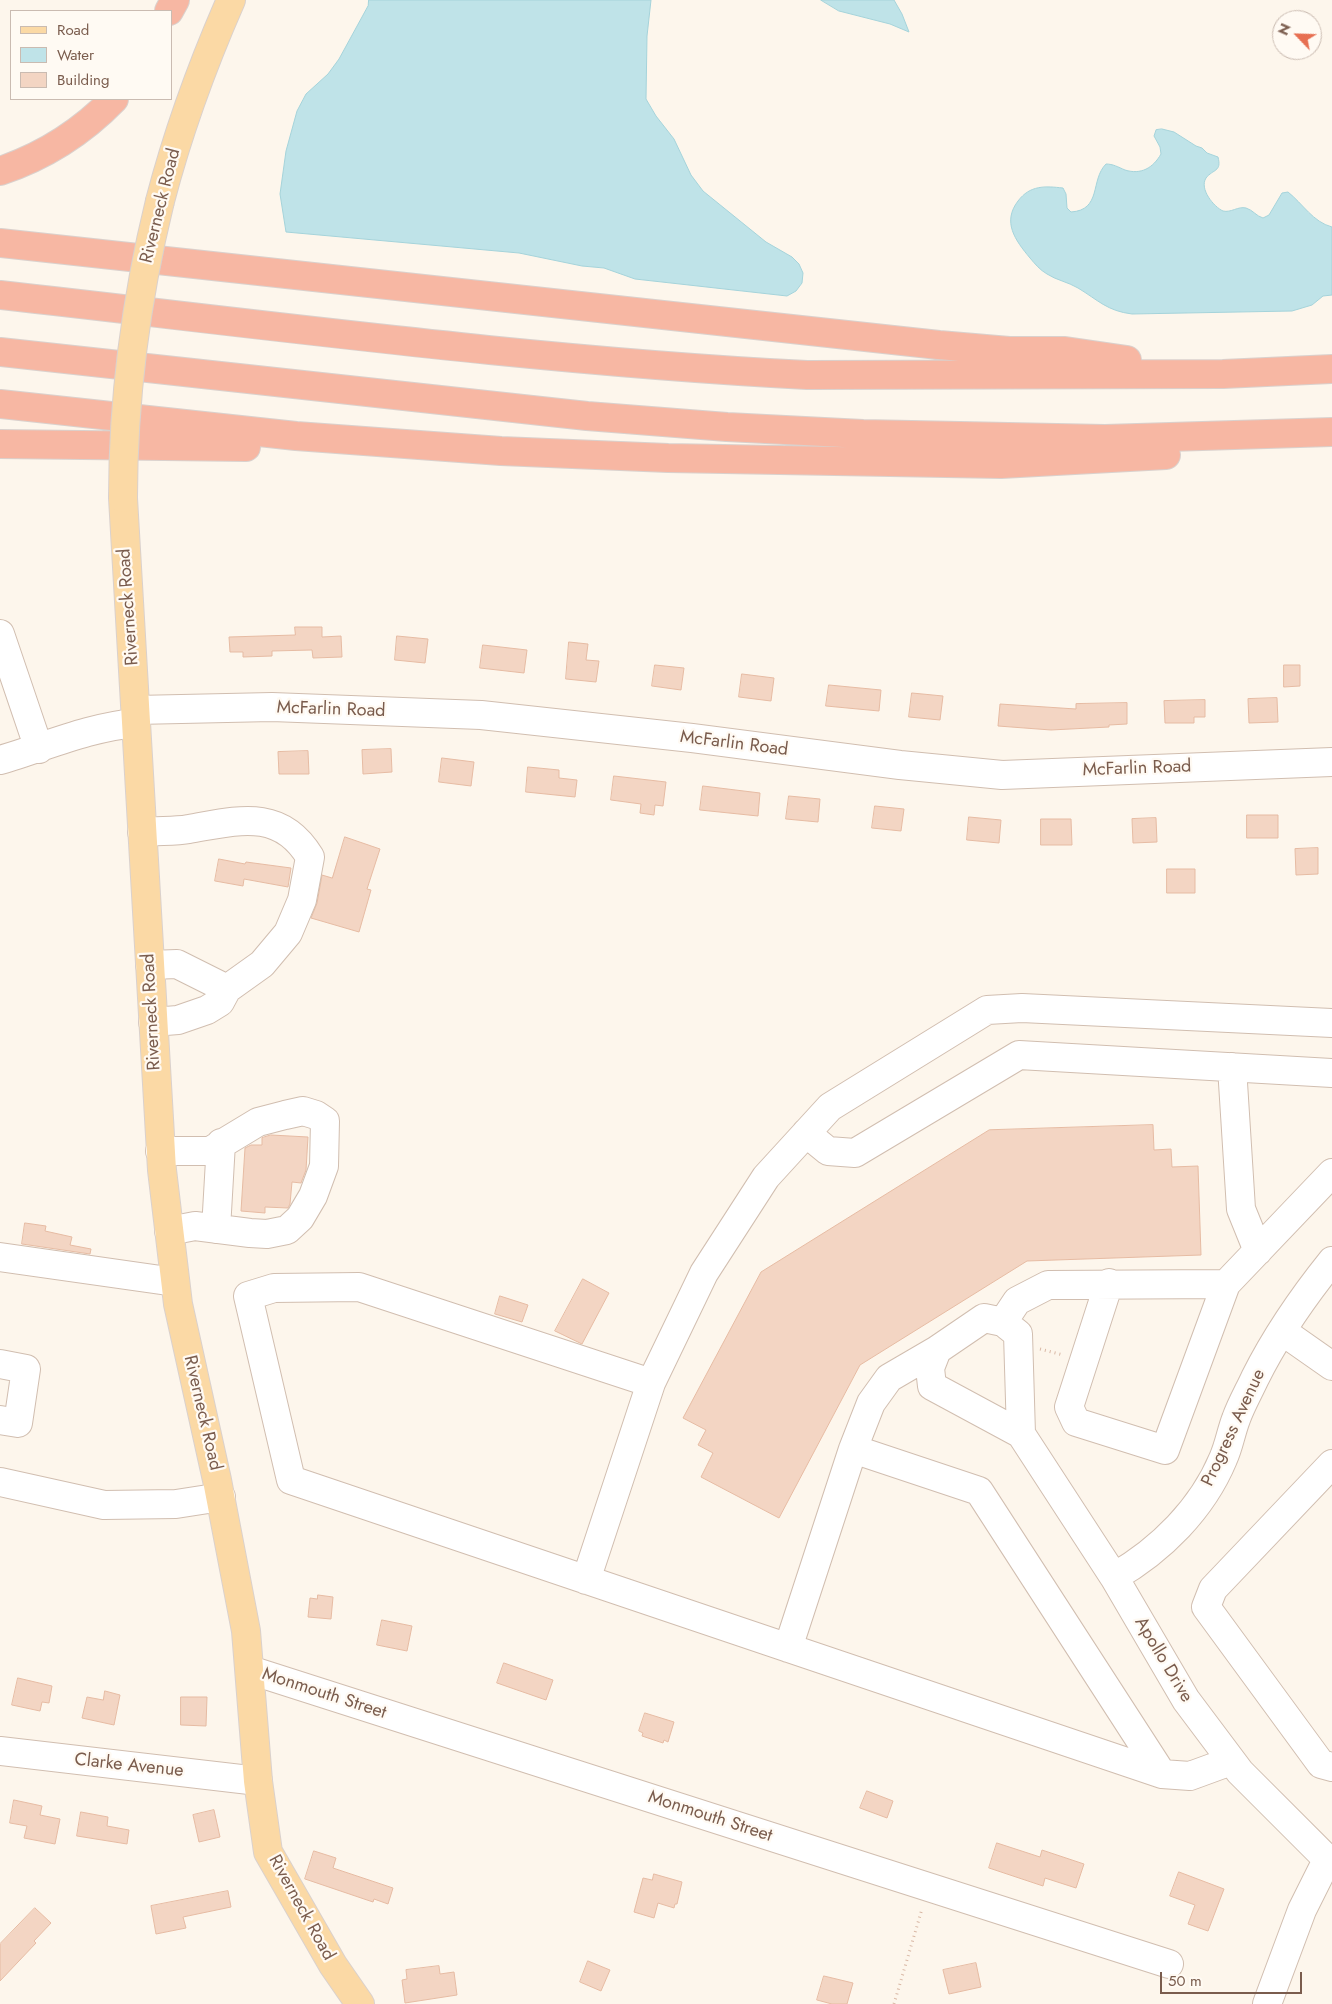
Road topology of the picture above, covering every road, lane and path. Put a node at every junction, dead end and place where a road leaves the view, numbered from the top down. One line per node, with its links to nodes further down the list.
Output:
1 (231, 0): 14 (main road, Riverneck Road, bridge)
2 (113, 100): 3 (highway)
3 (0, 171)
4 (0, 243): 8 (highway)
5 (0, 295): 8 (highway)
6 (0, 352): 10 (highway)
7 (1332, 369): 8 (highway)
8 (1223, 374)
9 (0, 404): 12 (highway)
10 (1332, 434): 12 (highway)
11 (0, 444): 12 (highway)
12 (501, 451)
13 (0, 634): 15 (street)
14 (136, 716): 15 (street, McFarlin Road); 17 (street, McFarlin Road); 18 (main road, Riverneck Road)
15 (39, 749): 16 (street, McFarlin Road)
16 (0, 760)
17 (1332, 762)
18 (142, 832): 19 (main road, Riverneck Road); 20 (street)
19 (150, 965): 20 (street); 21 (main road, Riverneck Road)
20 (227, 989): 21 (street)
21 (153, 1022): 27 (main road, Riverneck Road)
22 (1332, 1023): 25 (street)
23 (1232, 1067): 24 (street); 25 (street); 31 (street)
24 (1332, 1073)
25 (806, 1133): 44 (street)
26 (221, 1143): 27 (street); 29 (street); 29 (street)
27 (160, 1152): 30 (main road, Riverneck Road)
28 (1332, 1173): 31 (street)
29 (216, 1229): 30 (street)
30 (169, 1232): 34 (main road, Riverneck Road)
31 (1258, 1251): 36 (street)
32 (0, 1257): 34 (street)
33 (1332, 1260): 38 (street, Progress Avenue)
34 (175, 1282): 50 (main road, Riverneck Road)
35 (1109, 1283): 36 (street); 37 (street); 42 (street)
36 (1226, 1284): 42 (street)
37 (1003, 1322): 40 (street); 46 (street)
38 (1282, 1331): 43 (street); 51 (street, Progress Avenue)
39 (1038, 1349): 42 (path)
40 (938, 1350): 46 (street, Apollo Drive); 47 (street)
41 (0, 1364): 45 (street)
42 (1083, 1364)
43 (1332, 1366)
44 (651, 1384): 52 (street); 52 (street)
45 (0, 1420)
46 (1021, 1434): 51 (street, Apollo Drive)
47 (853, 1449): 53 (street); 58 (street)
48 (1332, 1464): 57 (street)
49 (0, 1482): 50 (street)
50 (221, 1497): 54 (main road, Riverneck Road)
51 (1114, 1577): 56 (street, Apollo Drive)
52 (586, 1580): 53 (street)
53 (788, 1648): 58 (street)
54 (250, 1670): 59 (main road, Riverneck Road); 61 (street, Monmouth Street)
55 (0, 1751): 59 (street, Clarke Avenue)
56 (1231, 1761): 58 (street); 60 (street, Apollo Drive)
57 (1332, 1767)
58 (1162, 1774)
59 (258, 1781): 63 (main road, Riverneck Road)
60 (1329, 1862): 65 (street)
61 (928, 1887): 62 (street, Monmouth Street); 64 (path)
62 (1170, 1964)
63 (360, 2004)
64 (894, 2004)
65 (1267, 2004)

